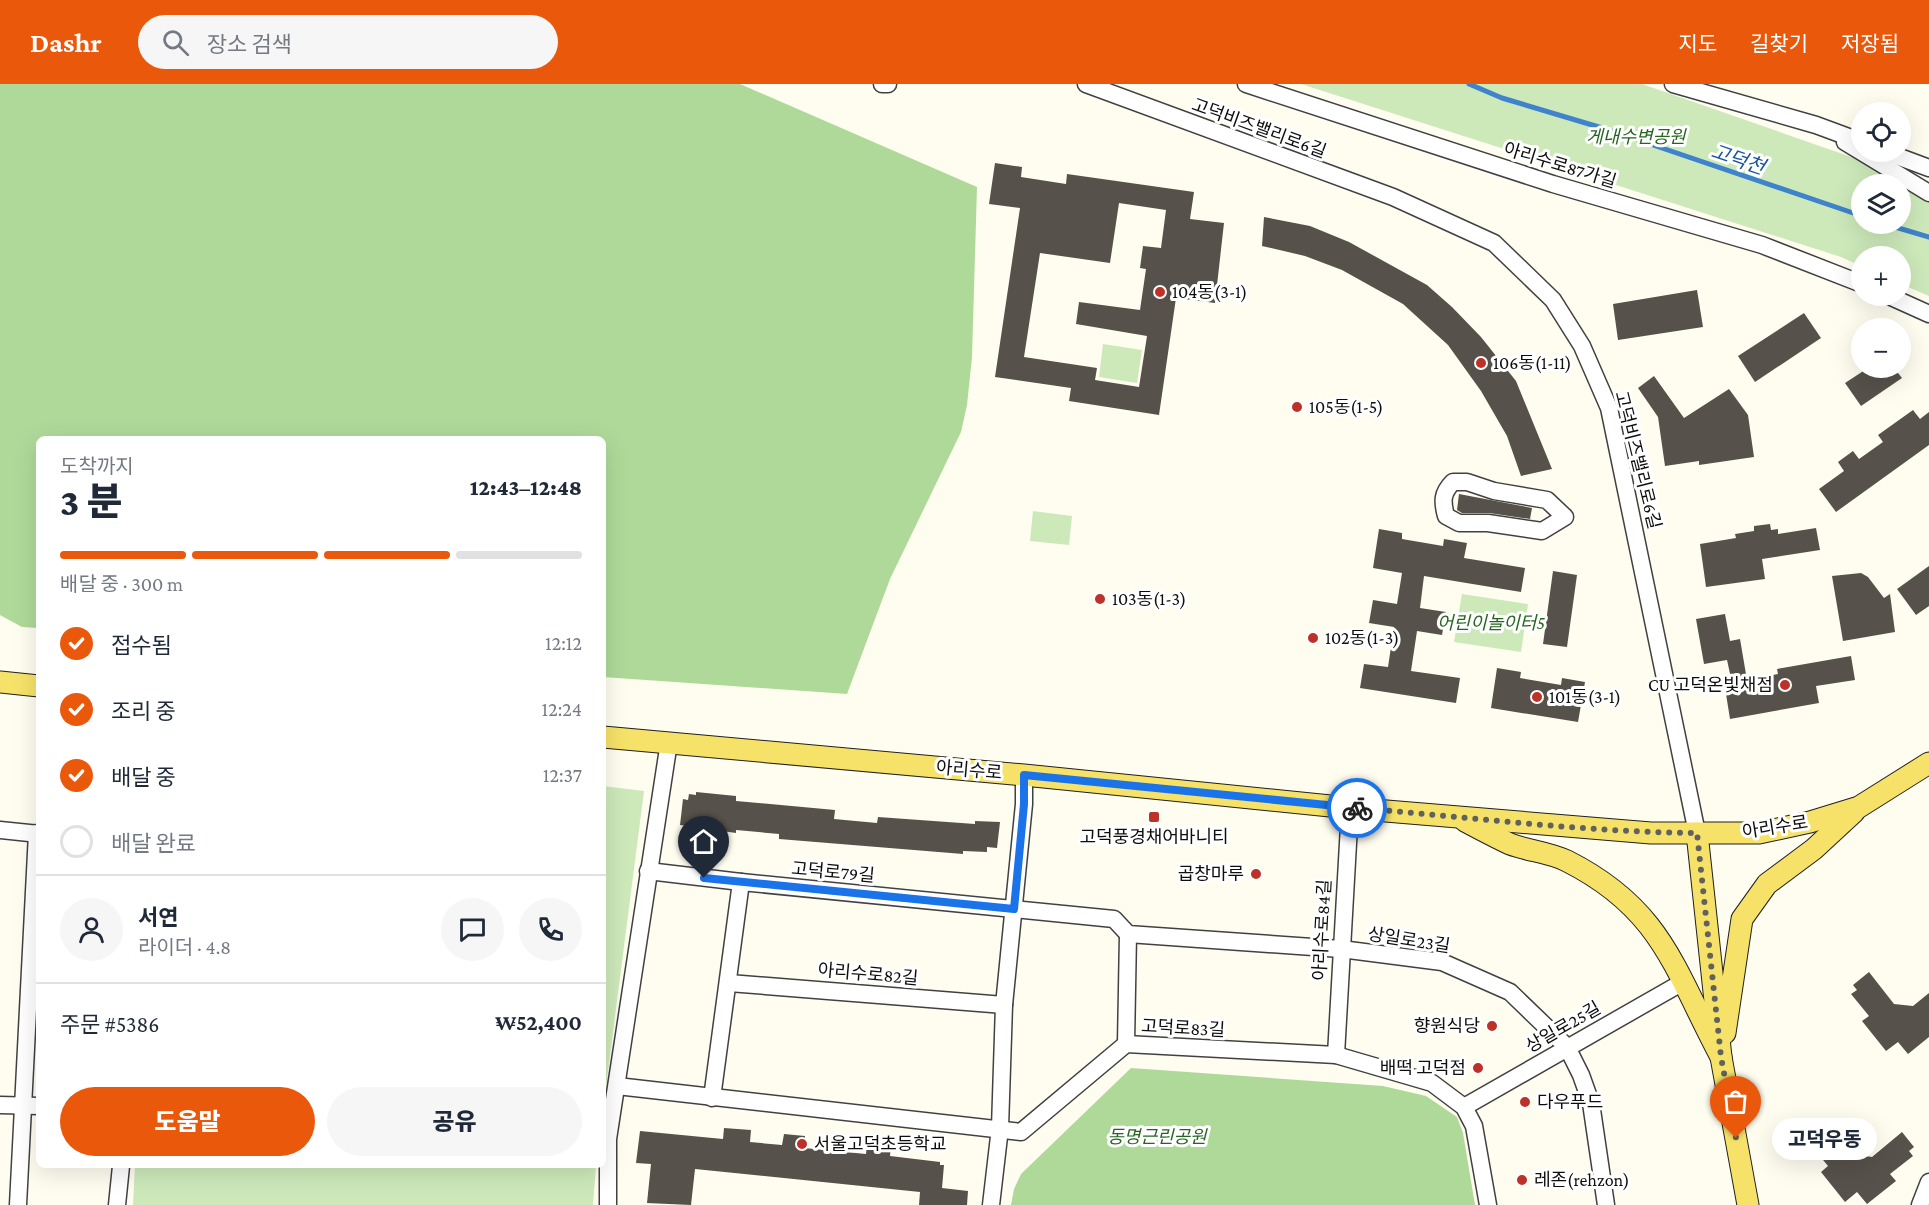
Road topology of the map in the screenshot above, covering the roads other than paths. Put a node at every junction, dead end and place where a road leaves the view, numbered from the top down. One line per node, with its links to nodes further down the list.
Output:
1 (882, 84): 2 (street)
2 (888, 84)
3 (1086, 84): 26 (street, 고덕비즈밸리로6길)
4 (1246, 84): 11 (street, 아리수로87가길)
5 (1673, 84): 6 (street)
6 (1816, 125): 7 (street); 10 (street)
7 (1851, 138)
8 (1911, 161): 9 (street)
9 (1929, 168)
10 (1929, 193)
11 (1851, 280)
12 (1911, 306): 13 (street)
13 (1929, 314)
14 (1565, 518): 14 (street)
15 (0, 682): 16 (main road)
16 (36, 686)
17 (606, 737): 18 (main road, 아리수로)
18 (669, 742): 20 (main road, 아리수로); 27 (street)
19 (1929, 763): 21 (main road, 아리수로)
20 (1024, 775): 22 (main road, 아리수로); 29 (street)
21 (1859, 807): 26 (main road, 아리수로); 39 (main road)
22 (1350, 808): 23 (main road, 아리수로); 32 (street, 아리수로84길)
23 (1453, 815): 26 (main road, 아리수로); 33 (main road)
24 (0, 830): 25 (street)
25 (36, 833)
26 (1697, 833): 39 (main road)
27 (648, 871): 28 (street, 고덕로79길); 40 (street)
28 (741, 882): 29 (street, 고덕로79길); 34 (street)
29 (1014, 909): 31 (street); 35 (street)
30 (36, 911): 43 (street)
31 (1128, 934): 32 (street); 36 (street)
32 (1341, 950): 37 (street, 상일로23길); 38 (street, 아리수로84길)
33 (1683, 982): 37 (street, 상일로25길); 39 (main road)
34 (729, 983): 35 (street, 아리수로82길); 41 (street)
35 (1004, 1005): 45 (street)
36 (1126, 1044): 38 (street, 고덕로83길); 45 (street, 고덕로83길)
37 (1567, 1047): 44 (street, 상일로25길); 53 (street, 상일로23길)
38 (1336, 1055): 44 (street, 고덕로83길)
39 (1721, 1057): 54 (main road)
40 (617, 1086): 41 (street, 고덕로83길); 50 (street)
41 (712, 1098): 45 (street, 고덕로83길)
42 (0, 1105): 43 (street)
43 (31, 1105): 48 (street)
44 (1464, 1107): 52 (street)
45 (1000, 1128): 51 (street)
46 (121, 1168): 49 (street)
47 (1929, 1182): 55 (street)
48 (18, 1205)
49 (117, 1205)
50 (608, 1205)
51 (992, 1205)
52 (1488, 1205)
53 (1606, 1205)
54 (1748, 1205)
55 (1920, 1205)

